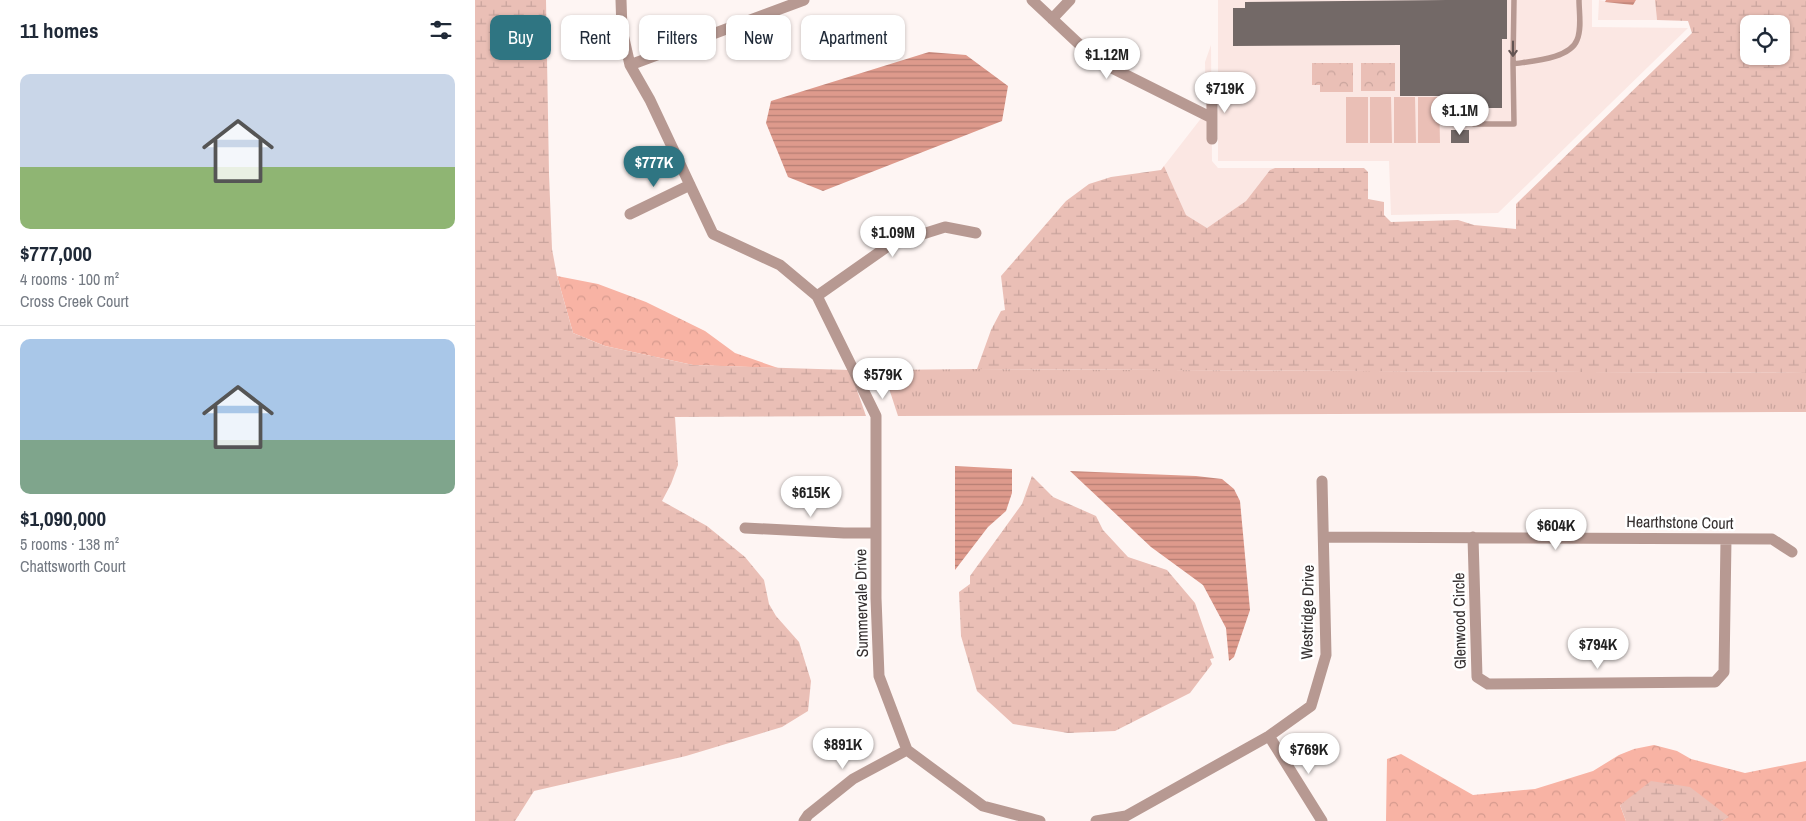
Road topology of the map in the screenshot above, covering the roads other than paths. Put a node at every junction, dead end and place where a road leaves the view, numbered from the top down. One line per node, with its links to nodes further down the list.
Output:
1 (621, 0): 9 (street, Summervale Drive)
2 (804, 0): 9 (street)
3 (1032, 0): 7 (street)
4 (1070, 0): 7 (street)
5 (1514, 0): 8 (lane, one-way to 8)
6 (1579, 0): 8 (lane)
7 (1052, 19): 11 (street)
8 (1513, 64): 12 (lane)
9 (630, 65): 14 (street, Summervale Drive)
10 (1212, 89): 11 (street)
11 (1212, 118): 13 (street)
12 (1474, 124)
13 (1212, 139)
14 (690, 185): 15 (street); 17 (street, Summervale Drive)
15 (630, 214)
16 (976, 233): 17 (street)
17 (817, 296): 20 (street, Summervale Drive)
18 (1322, 481): 21 (street, Westridge Drive)
19 (745, 528): 20 (street)
20 (876, 533): 26 (street, Summervale Drive)
21 (1324, 537): 22 (street, Hearthstone Court); 25 (street, Westridge Drive)
22 (1473, 537): 23 (street, Hearthstone Court); 23 (street, Glenwood Circle)
23 (1726, 539): 24 (street, Hearthstone Court)
24 (1792, 552)
25 (1269, 736): 29 (street, Westridge Drive); 30 (street)
26 (907, 750): 27 (street); 28 (street)
27 (804, 821)
28 (1040, 821)
29 (1096, 821)
30 (1322, 821)

